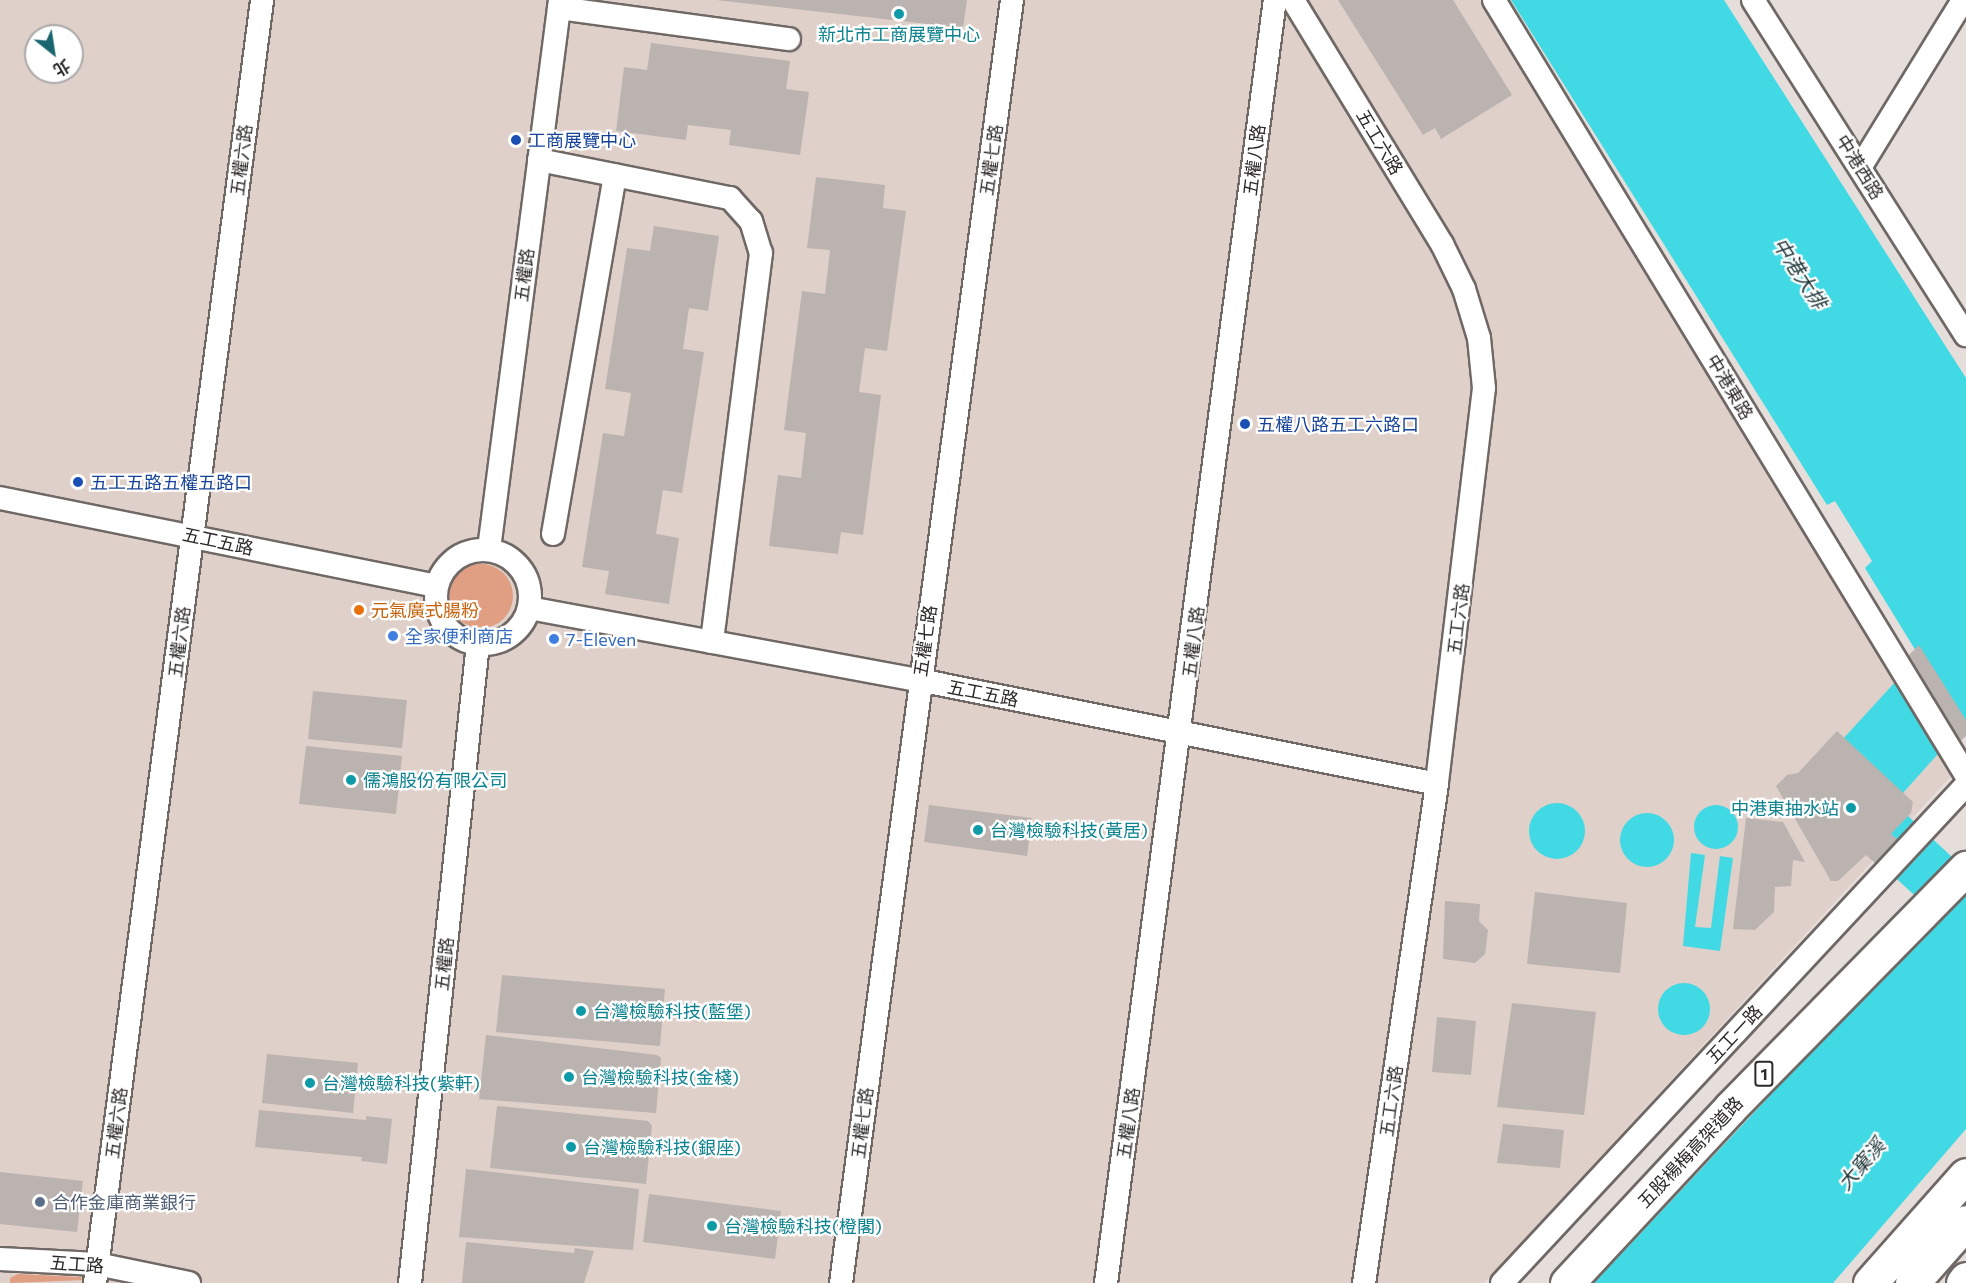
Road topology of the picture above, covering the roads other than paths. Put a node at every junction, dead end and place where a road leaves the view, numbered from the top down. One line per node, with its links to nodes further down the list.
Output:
1 (262, 0): 16 (street, 五權六路)
2 (1012, 0): 22 (street, 五權七路)
3 (1275, 0): 23 (street, 五權八路)
4 (1293, 0): 25 (street, 五工六路)
5 (1494, 0): 24 (street, 中港東路)
6 (1753, 0): 11 (street, 中港西路)
7 (559, 4): 9 (street); 10 (street, 五權路)
8 (1959, 4): 11 (street)
9 (789, 39)
10 (539, 160): 12 (street); 17 (street, 五權路)
11 (1861, 166): 13 (street, 中港西路)
12 (615, 175): 15 (street); 20 (street)
13 (1966, 335)
14 (0, 498): 16 (street, 五工五路)
15 (553, 534)
16 (192, 536): 18 (street, 五工五路); 31 (street, 五權六路)
17 (489, 549): 18 (street); 19 (street)
18 (436, 586): 21 (street)
19 (529, 608): 20 (street, 五工五路); 21 (street)
20 (712, 642): 22 (street, 五工五路)
21 (478, 644): 34 (street, 五權路)
22 (919, 680): 23 (street, 五工五路); 35 (street, 五權七路)
23 (1181, 732): 25 (street, 五工五路); 36 (street, 五權八路)
24 (1966, 775)
25 (1437, 784): 37 (street, 五工六路)
26 (1966, 785): 38 (street, 五工一路)
27 (1966, 868): 39 (highway, 五股楊梅高架道路 / 1)
28 (1966, 1175): 40 (highway)
29 (1966, 1222): 41 (highway)
30 (0, 1259): 31 (street, 五工路)
31 (96, 1273): 33 (street, 五工路)
32 (1966, 1279): 42 (highway)
33 (189, 1283)
34 (410, 1283)
35 (841, 1283)
36 (1106, 1283)
37 (1364, 1283)
38 (1502, 1283)
39 (1567, 1283)
40 (1870, 1283)
41 (1912, 1283)
42 (1963, 1283)

